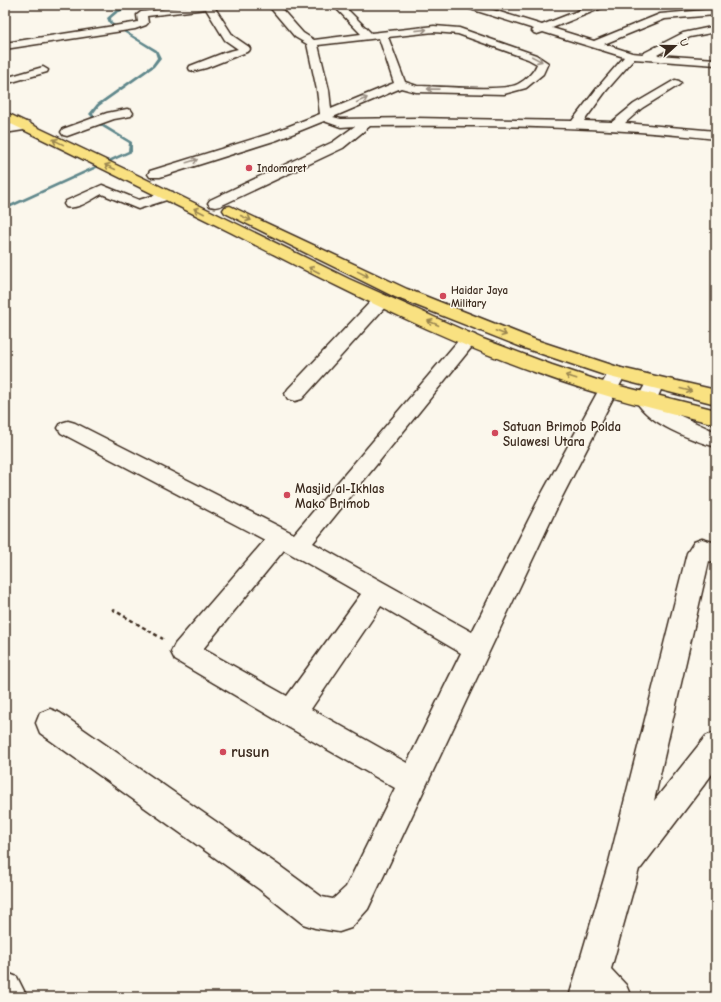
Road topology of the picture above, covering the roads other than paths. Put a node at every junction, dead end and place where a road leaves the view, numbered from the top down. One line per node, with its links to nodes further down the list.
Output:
1 (273, 5): 17 (street)
2 (338, 5): 15 (street)
3 (468, 5): 10 (street)
4 (601, 5): 11 (street)
5 (710, 5): 8 (street)
6 (208, 6): 21 (street); 26 (street)
7 (512, 8): 10 (street)
8 (716, 8)
9 (716, 12): 19 (street)
10 (496, 14): 11 (street)
11 (543, 29): 14 (street); 19 (street)
12 (716, 29): 18 (street)
13 (382, 34): 15 (street); 22 (street, one-way to 22); 30 (street)
14 (529, 35)
15 (368, 36): 17 (street)
16 (514, 40): 22 (street)
17 (312, 43): 34 (street)
18 (671, 43): 20 (street); 24 (street)
19 (594, 45): 23 (street)
20 (691, 45)
21 (5, 46)
22 (500, 46): 30 (street, one-way to 30)
23 (631, 56): 24 (street); 39 (street)
24 (644, 57): 25 (street)
25 (716, 62)
26 (194, 68)
27 (43, 70): 28 (street)
28 (5, 81)
29 (675, 83): 41 (street)
30 (402, 90): 34 (street, one-way to 30)
31 (372, 110): 36 (street)
32 (126, 113): 43 (street)
33 (5, 116): 40 (highway)
34 (326, 116): 36 (street); 47 (street, one-way to 34)
35 (367, 122): 36 (street); 39 (street); 49 (street)
36 (341, 123): 48 (street)
37 (711, 124): 44 (street)
38 (54, 125): 43 (highway)
39 (575, 125): 41 (street)
40 (26, 126): 42 (street); 47 (highway, one-way to 40)
41 (614, 126): 44 (street)
42 (5, 129)
43 (67, 132): 46 (highway)
44 (700, 133): 45 (street)
45 (716, 135)
46 (86, 140)
47 (143, 172): 48 (highway); 48 (highway)
48 (169, 188): 49 (highway); 50 (street); 51 (highway, one-way to 48)
49 (215, 203): 53 (highway, one-way to 53)
50 (71, 204)
51 (381, 301): 52 (highway, one-way to 51); 55 (street)
52 (468, 339): 53 (highway, one-way to 52); 61 (street)
53 (613, 382): 54 (highway); 57 (highway); 64 (street)
54 (656, 383): 56 (highway, one-way to 56); 57 (street)
55 (295, 394)
56 (716, 397)
57 (646, 400): 58 (highway); 60 (street)
58 (716, 417)
59 (68, 428): 61 (street)
60 (716, 440)
61 (289, 542): 63 (street); 65 (street)
62 (716, 554): 69 (street)
63 (377, 591): 64 (street); 65 (street)
64 (477, 648): 68 (street)
65 (291, 714): 68 (street)
66 (50, 723): 68 (street)
67 (716, 746): 69 (street)
68 (413, 782)
69 (625, 862): 71 (street)
70 (5, 989): 72 (street)
71 (598, 989)
72 (10, 997)

